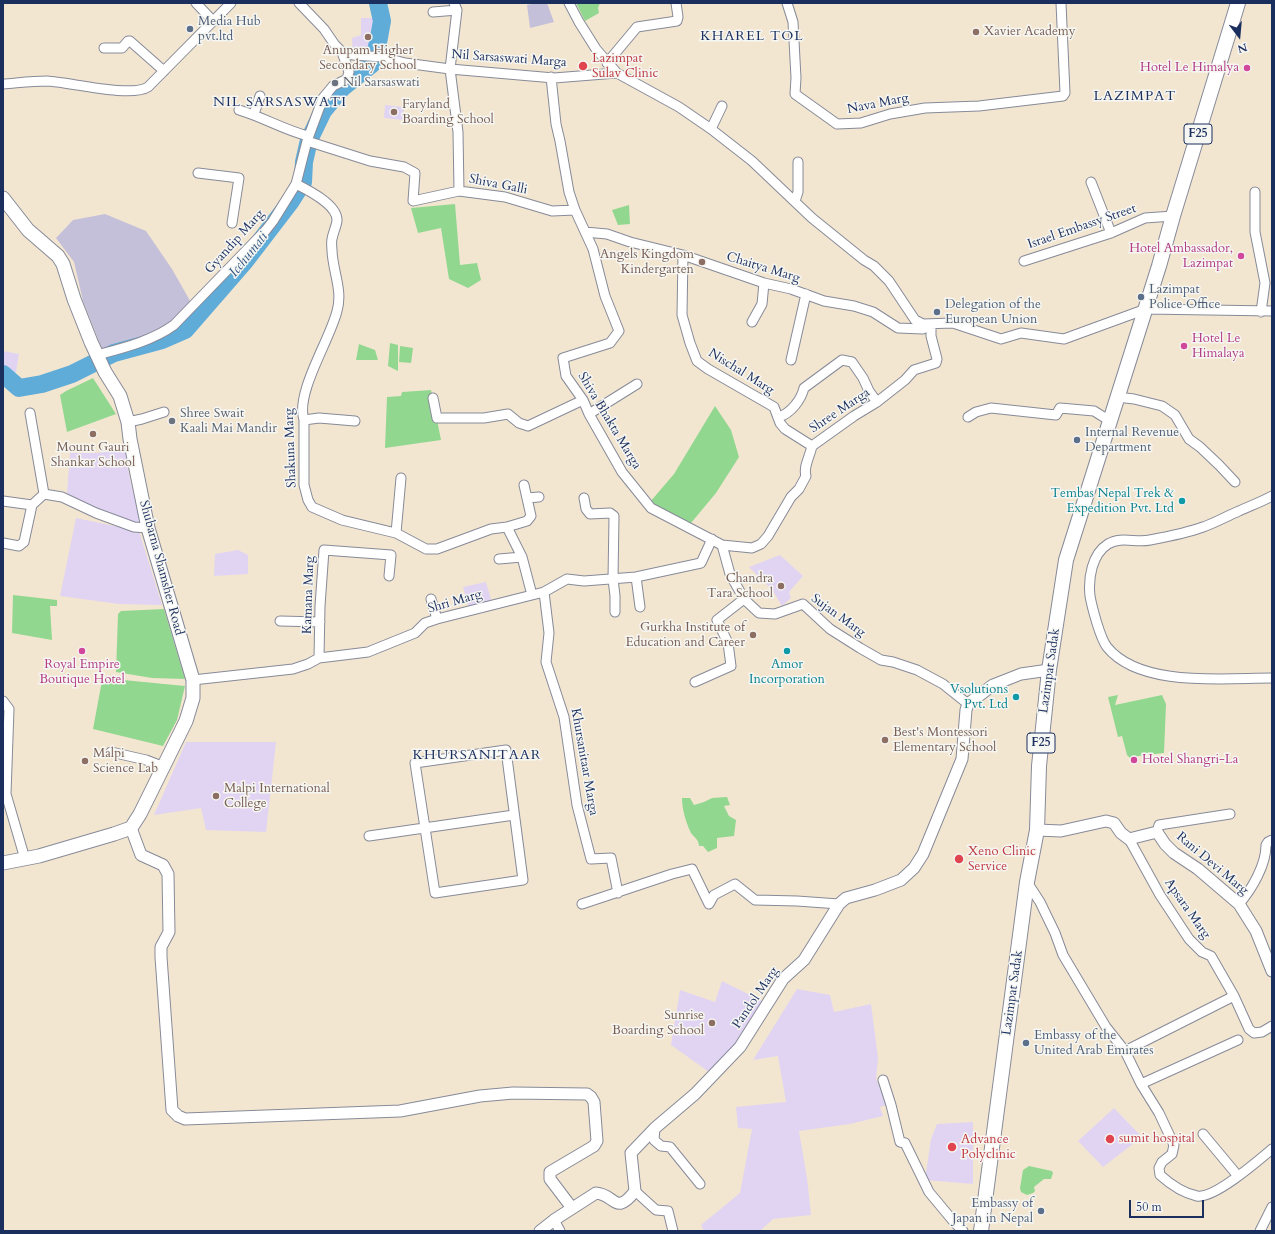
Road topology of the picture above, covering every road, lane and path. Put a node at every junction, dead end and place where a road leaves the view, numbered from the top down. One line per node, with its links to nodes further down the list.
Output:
1 (196, 3): 11 (street)
2 (230, 3): 11 (street)
3 (299, 3): 13 (street)
4 (569, 3): 14 (street)
5 (676, 3): 14 (street)
6 (787, 3): 7 (street, Nava Marg)
7 (1061, 3)
8 (1238, 3): 35 (main road, F25)
9 (455, 6): 10 (street); 15 (street)
10 (433, 12)
11 (214, 21): 16 (street)
12 (104, 48): 16 (street)
13 (342, 52): 15 (street, Nil Sarsaswati Marga); 25 (street, Gyandip Marg)
14 (608, 63): 17 (street)
15 (450, 69): 18 (street, Nil Sarsaswati Marga); 30 (street)
16 (164, 71): 19 (street)
17 (617, 73): 18 (street, Nil Sarsaswati Marga); 24 (street)
18 (552, 77): 34 (street)
19 (3, 84)
20 (260, 96): 23 (street)
21 (722, 106): 24 (street)
22 (239, 110): 23 (street)
23 (254, 114): 25 (street)
24 (711, 129): 33 (street)
25 (308, 138): 29 (street, Gyandip Marg); 30 (street, Shiva Galli)
26 (798, 162): 33 (street)
27 (198, 174): 36 (street)
28 (1091, 182): 38 (street)
29 (300, 186): 48 (street, Gyandip Marg); 60 (street, Shakuna Marg)
30 (459, 191): 34 (street, Shiva Galli)
31 (1255, 192): 45 (street)
32 (3, 198): 48 (main road, Shubarna Shamsher Road)
33 (795, 201): 47 (street)
34 (575, 210): 37 (street)
35 (1173, 216): 38 (street, Israel Embassy Street); 43 (main road, Lazimpat Sadak / F25)
36 (232, 223)
37 (585, 232): 39 (street, Chaitya Marg); 53 (street, Shiva Bhakta Marga)
38 (1111, 233): 40 (street, Israel Embassy Street)
39 (683, 255): 41 (street, Chaitya Marg); 58 (street, Nischal Marg)
40 (1024, 261)
41 (764, 283): 42 (street, Chaitya Marg); 46 (street)
42 (806, 294): 47 (street, Chaitya Marg); 49 (street)
43 (1146, 309): 45 (street); 47 (street); 51 (main road, Lazimpat Sadak / F25)
44 (1272, 311): 45 (street)
45 (1261, 312)
46 (752, 322)
47 (931, 324): 54 (street, Shree Marga)
48 (97, 355): 63 (main road, Shubarna Shamsher Road)
49 (791, 360)
50 (637, 384): 57 (street)
51 (1117, 397): 62 (main road, Lazimpat Sadak / F25); 66 (street)
52 (433, 398): 53 (street)
53 (583, 400): 57 (street, Shiva Bhakta Marga)
54 (876, 402): 58 (street); 64 (street, Shree Marga)
55 (164, 412): 63 (street)
56 (30, 413): 68 (street)
57 (588, 414): 78 (street, Shiva Bhakta Marga)
58 (779, 417): 64 (street, Nischal Marg)
59 (968, 417): 62 (street)
60 (304, 420): 61 (street); 77 (street, Shakuna Marg)
61 (355, 421)
62 (1110, 421): 96 (main road, Lazimpat Sadak / F25)
63 (128, 422): 76 (main road, Shubarna Shamsher Road)
64 (812, 446): 80 (street, Shree Marga)
65 (401, 478): 77 (street)
66 (1235, 482)
67 (524, 485): 71 (street)
68 (44, 494): 74 (street); 76 (street)
69 (1272, 496): 97 (street)
70 (539, 497): 71 (street)
71 (527, 498): 75 (street, Shakuna Marg)
72 (584, 498): 85 (street)
73 (3, 502): 74 (street)
74 (32, 505): 79 (street)
75 (508, 527): 77 (street, Shakuna Marg); 81 (street)
76 (148, 528): 98 (main road, Shubarna Shamsher Road)
77 (396, 533)
78 (712, 539): 80 (street, Shiva Bhakta Marga); 84 (street, Shri Marg)
79 (3, 543)
80 (722, 544): 89 (street, Sujan Marg)
81 (522, 557): 82 (street); 87 (street)
82 (499, 559)
83 (389, 576): 94 (street, Kamana Marg)
84 (636, 577): 85 (street, Shri Marg); 90 (street)
85 (613, 579): 86 (street, Shri Marg); 91 (street)
86 (544, 592): 87 (street, Shri Marg); 116 (street, Khursanitaar Marga)
87 (532, 595): 92 (street, Shri Marg)
88 (431, 599): 92 (street)
89 (744, 599): 99 (street); 101 (street, Sujan Marg)
90 (640, 607)
91 (615, 612)
92 (437, 619): 95 (street, Shri Marg)
93 (280, 621): 94 (street)
94 (320, 622): 95 (street, Kamana Marg)
95 (319, 658): 98 (street, Shri Marg)
96 (1049, 670): 101 (street); 108 (main road, Lazimpat Sadak / F25)
97 (1272, 678)
98 (193, 680): 103 (main road, Shubarna Shamsher Road)
99 (695, 682)
100 (3, 701): 113 (street)
101 (968, 704): 118 (street)
102 (111, 752): 103 (street)
103 (164, 767): 106 (main road, Shubarna Shamsher Road)
104 (1230, 814): 109 (street)
105 (514, 815): 107 (street); 107 (street); 107 (street)
106 (131, 828): 113 (main road); 134 (street)
107 (424, 828): 110 (street)
108 (1037, 830): 111 (street); 115 (main road, Lazimpat Sadak / F25)
109 (1157, 832): 111 (street, Rani Devi Marg); 119 (street, Rani Devi Marg)
110 (370, 836)
111 (1129, 839): 121 (street, Apsara Marg)
112 (1272, 840): 119 (street)
113 (25, 859): 114 (main road)
114 (3, 863)
115 (1027, 882): 124 (street); 140 (main road, Lazimpat Sadak / F25)
116 (618, 892): 117 (street); 118 (street)
117 (582, 904)
118 (839, 904): 127 (street, Pandol Marg)
119 (1240, 904): 120 (street, Rani Devi Marg)
120 (1272, 971)
121 (1234, 996): 122 (street, Apsara Marg); 124 (street)
122 (1272, 1026)
123 (1238, 1040): 126 (street)
124 (1125, 1051): 126 (street)
125 (883, 1080): 139 (street)
126 (1141, 1084): 130 (street)
127 (655, 1128): 131 (street); 132 (street, Pandol Marg)
128 (1203, 1134): 130 (street)
129 (1272, 1149): 130 (street)
130 (1238, 1176)
131 (700, 1184)
132 (635, 1191): 134 (street); 138 (street)
133 (1272, 1207): 141 (street)
134 (572, 1208): 135 (street)
135 (554, 1220): 136 (street); 137 (street)
136 (540, 1231)
137 (560, 1231)
138 (673, 1231)
139 (964, 1231)
140 (981, 1231)
141 (1260, 1231)

